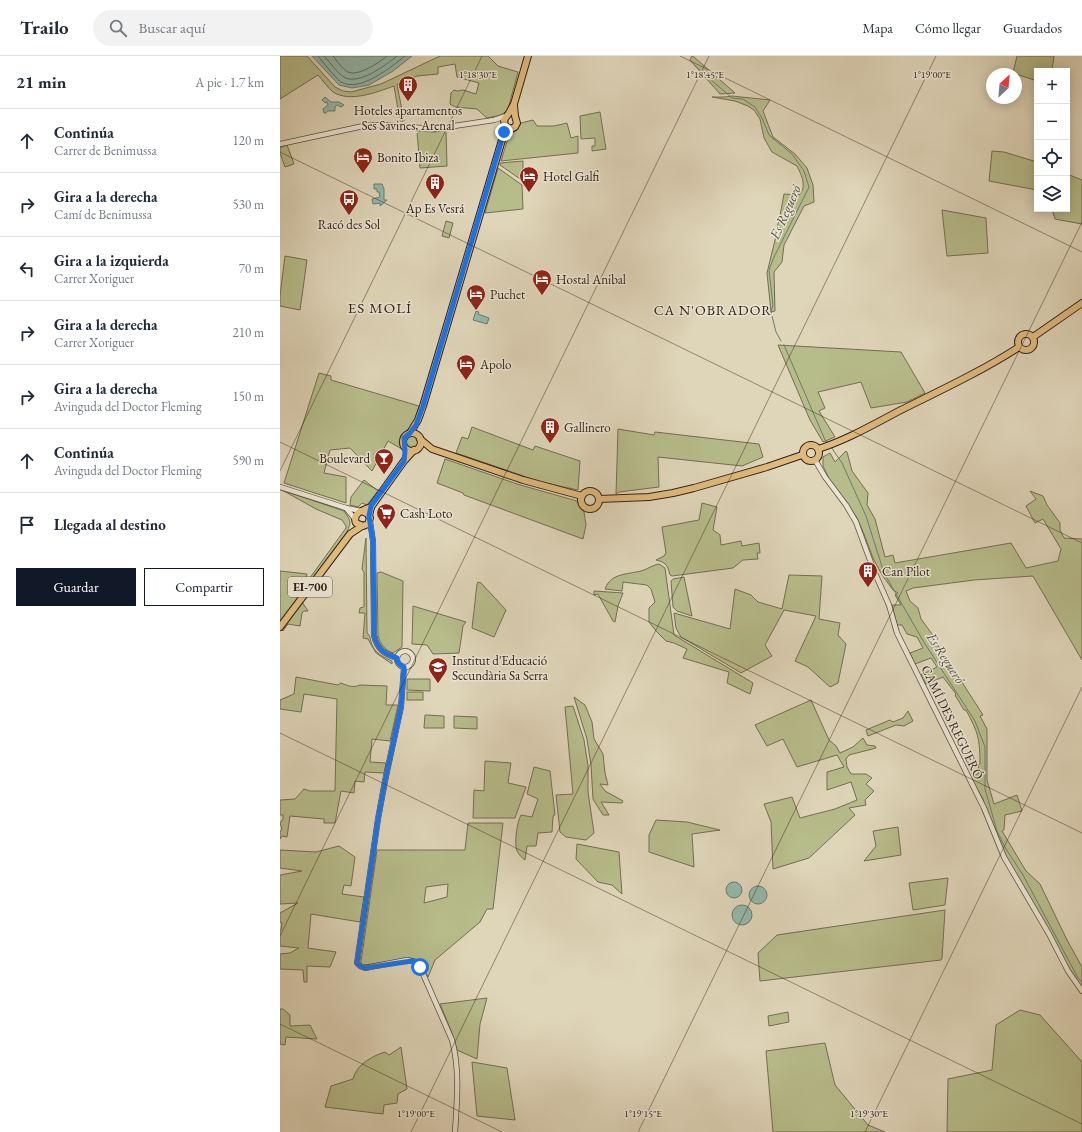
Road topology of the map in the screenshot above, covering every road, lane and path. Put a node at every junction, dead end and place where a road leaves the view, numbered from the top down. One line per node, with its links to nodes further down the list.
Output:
1 (528, 56): 2 (main road, EI-700)
2 (514, 104): 3 (main road, EI-700); 4 (main road, EI-700)
3 (507, 115): 4 (main road); 5 (street); 6 (main road, EI-700)
4 (515, 116): 6 (main road, EI-700)
5 (494, 120): 6 (street); 7 (street)
6 (506, 126): 11 (main road, EI-700)
7 (280, 144)
8 (1082, 303): 9 (main road)
9 (1033, 337): 10 (main road); 10 (main road)
10 (1020, 347): 16 (main road)
11 (418, 420): 12 (main road, EI-700); 13 (main road, EI-700)
12 (410, 433): 13 (main road); 14 (main road, EI-700)
13 (420, 438): 15 (main road); 17 (main road, EI-700)
14 (404, 446): 17 (main road); 20 (main road, EI-700)
15 (432, 448): 17 (main road); 22 (main road)
16 (818, 449): 18 (main road); 19 (main road)
17 (416, 450): 20 (main road, EI-700)
18 (802, 455): 19 (main road); 23 (main road)
19 (815, 460): 35 (street, CAMÍ DES REGUERÓ)
20 (404, 461): 24 (main road, EI-700)
21 (280, 487): 25 (street)
22 (582, 496): 23 (main road); 23 (main road)
23 (599, 499)
24 (371, 506): 26 (main road, EI-700); 27 (main road, EI-700)
25 (346, 508): 26 (street); 28 (street)
26 (361, 511): 27 (main road); 28 (main road, EI-700)
27 (369, 518): 29 (main road, EI-700); 31 (street)
28 (355, 520): 29 (main road); 30 (main road, EI-700)
29 (362, 526): 30 (main road, EI-700); 31 (street)
30 (350, 534): 32 (main road, EI-700)
31 (372, 534): 33 (street)
32 (280, 627)
33 (397, 658): 34 (street); 34 (street)
34 (404, 667): 36 (street)
35 (1082, 991)
36 (455, 1132)

